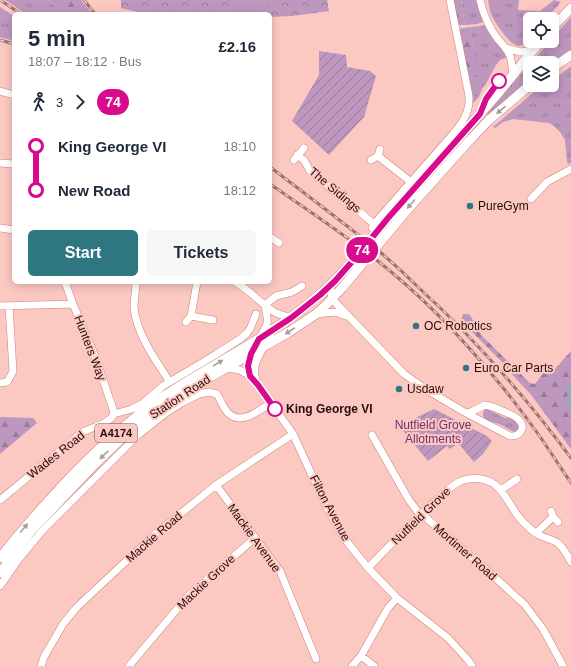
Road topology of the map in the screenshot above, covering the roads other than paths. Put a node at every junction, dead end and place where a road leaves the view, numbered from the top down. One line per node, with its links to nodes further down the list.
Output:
1 (450, 0): 18 (street)
2 (480, 0): 5 (street)
3 (571, 8): 4 (main road)
4 (559, 21)
5 (506, 48): 6 (street); 9 (street)
6 (533, 50): 9 (main road, Station Road / A4174)
7 (571, 55): 8 (main road)
8 (559, 63)
9 (513, 75): 26 (main road, Station Road / A4174)
10 (0, 91): 12 (street)
11 (523, 91): 28 (main road, Station Road / A4174, one-way to 28)
12 (12, 94)
13 (304, 148): 18 (street, The Sidings)
14 (371, 160): 18 (street)
15 (0, 163): 16 (street)
16 (12, 164)
17 (569, 171): 19 (street)
18 (411, 182)
19 (531, 199)
20 (0, 228): 21 (street)
21 (12, 230)
22 (66, 284): 29 (street, Hunters Way)
23 (136, 284): 42 (street)
24 (197, 284): 37 (street)
25 (239, 284): 30 (street)
26 (330, 285): 28 (street); 35 (main road, Station Road / A4174)
27 (302, 286): 30 (street)
28 (332, 299): 34 (main road, Station Road / A4174); 36 (street)
29 (73, 304): 32 (street); 47 (street, Hunters Way)
30 (265, 305): 35 (street); 38 (street)
31 (0, 306): 32 (street)
32 (9, 306): 43 (street)
33 (256, 314): 42 (street, Station Road)
34 (316, 314): 36 (street); 38 (main road, Station Road / A4174, one-way to 38)
35 (291, 318): 38 (main road, Station Road / A4174)
36 (350, 318): 48 (street)
37 (214, 320)
38 (262, 343): 39 (main road, Station Road / A4174); 44 (street); 60 (main road, Station Road / A4174, one-way to 38)
39 (251, 354): 40 (main road, Station Road / A4174); 41 (street)
40 (227, 368): 41 (street, Filton Avenue); 63 (main road, Station Road / A4174, one-way to 63)
41 (250, 376): 44 (street, Filton Avenue)
42 (170, 382): 47 (street, Station Road)
43 (0, 384)
44 (257, 384): 45 (street, Filton Avenue)
45 (271, 403): 50 (street, Filton Avenue); 64 (street, Station Road)
46 (476, 410): 48 (street); 49 (street); 49 (street)
47 (114, 414): 55 (street, Wades Road)
48 (466, 414): 49 (street)
49 (480, 421)
50 (293, 434): 53 (street, Mackie Road); 62 (street, Filton Avenue)
51 (372, 435): 56 (street, Mortimer Road)
52 (517, 478): 54 (street)
53 (216, 485): 59 (street, Mackie Avenue); 68 (street, Mackie Road)
54 (501, 490): 56 (street, Nutfield Grove); 58 (street, Nutfield Grove)
55 (0, 500)
56 (421, 514): 62 (street, Nutfield Grove); 73 (street, Mortimer Road)
57 (554, 517): 58 (street)
58 (536, 533): 61 (street, Nutfield Grove)
59 (255, 538): 67 (street, Mackie Avenue); 69 (street, Mackie Grove)
60 (0, 558)
61 (571, 562)
62 (368, 568): 65 (street, Filton Avenue)
63 (0, 573)
64 (0, 586)
65 (397, 598): 66 (street); 72 (street, Filton Avenue)
66 (362, 656): 70 (street); 71 (street)
67 (316, 659)
68 (41, 666)
69 (129, 666)
70 (352, 666)
71 (374, 666)
72 (472, 666)
73 (563, 666)

